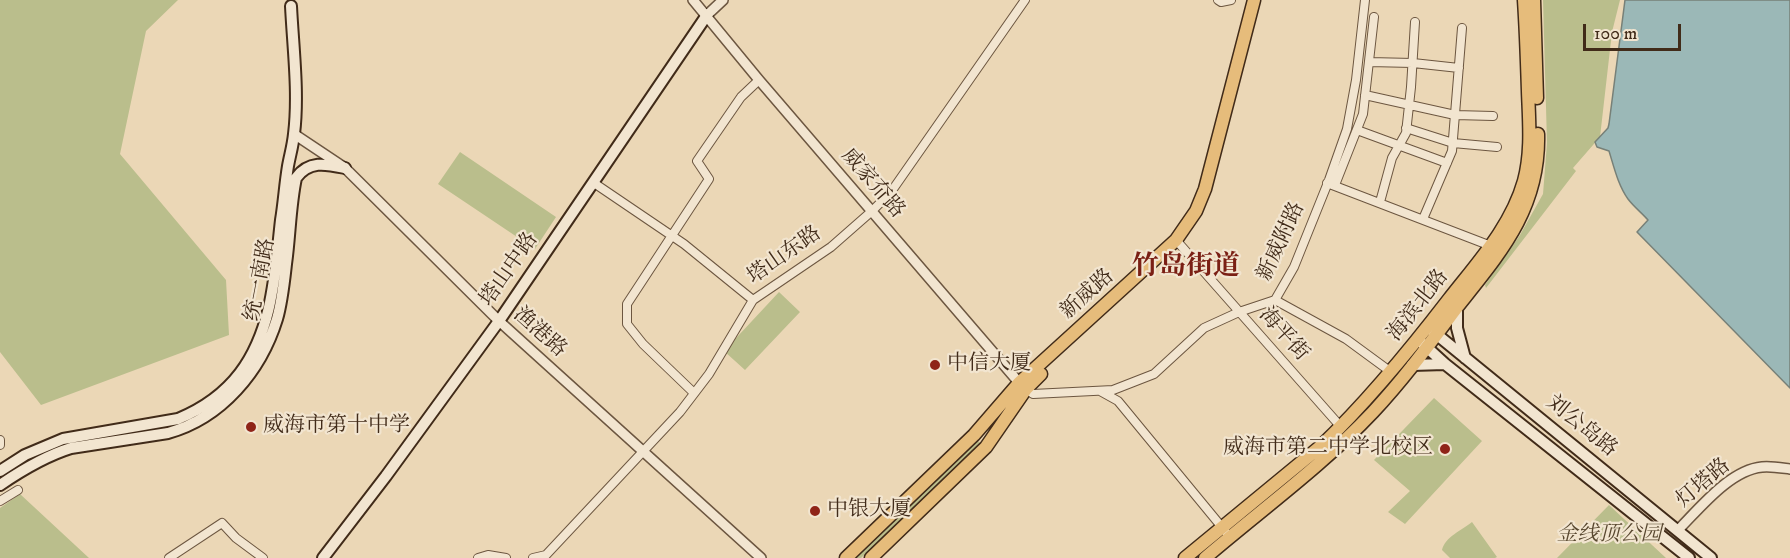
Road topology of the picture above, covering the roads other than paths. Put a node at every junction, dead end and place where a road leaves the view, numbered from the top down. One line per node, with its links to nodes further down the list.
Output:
1 (693, 0): 12 (street, 威家夼路)
2 (723, 0): 12 (street, 塔山中路)
3 (1025, 0): 35 (street, 塔山东路)
4 (1218, 0): 5 (street)
5 (1231, 0)
6 (1254, 0): 38 (main road, 新威路)
7 (1261, 0): 38 (main road, 新威路)
8 (1365, 0): 33 (street, 新威附路)
9 (1524, 0): 39 (main road, 海滨北路)
10 (1534, 0): 42 (main road, 海滨北路)
11 (291, 6): 26 (main road, 统一南路)
12 (707, 15): 19 (street, 威家夼路); 32 (main road, 塔山中路)
13 (1374, 17): 16 (street)
14 (1415, 22): 17 (street)
15 (1462, 28): 18 (street)
16 (1369, 62): 17 (street); 20 (street)
17 (1413, 63): 18 (street); 21 (street)
18 (1459, 68): 22 (street)
19 (759, 80): 35 (street, 威家夼路); 37 (street)
20 (1365, 95): 21 (street); 25 (street)
21 (1409, 104): 22 (street); 24 (street)
22 (1455, 115): 23 (street); 27 (street)
23 (1493, 116)
24 (1406, 128): 27 (street); 28 (street)
25 (1357, 130): 28 (street); 33 (street)
26 (294, 134): 31 (street, 渔港路); 59 (main road, 统一南路)
27 (1453, 143): 29 (street); 30 (street)
28 (1400, 145): 30 (street); 34 (street)
29 (1497, 147)
30 (1447, 163): 36 (street)
31 (345, 168): 44 (street, 渔港路); 60 (main road, 统一南路)
32 (594, 183): 37 (street); 44 (main road, 塔山中路)
33 (1331, 184): 34 (street); 41 (street, 新威附路)
34 (1380, 202): 36 (street)
35 (872, 211): 40 (street, 塔山东路); 51 (street, 威家夼路)
36 (1423, 219): 39 (street)
37 (672, 236): 40 (street); 53 (street)
38 (1178, 243): 43 (street, 海平街); 51 (main road, 新威路)
39 (1491, 246): 45 (main road, 海滨北路)
40 (753, 300): 53 (street, 塔山东路)
41 (1275, 300): 43 (street, 新威附路); 50 (street)
42 (1457, 308): 45 (main road, 海滨北路); 47 (main road)
43 (1239, 312): 52 (street, 新威附路); 54 (street, 海平街)
44 (499, 321): 57 (street, 渔港路); 67 (main road, 塔山中路)
45 (1432, 330): 46 (main road, 海滨北路); 47 (main road, 刘公岛路)
46 (1422, 343): 48 (main road, 刘公岛路); 49 (main road, 海滨北路); 50 (main road, 海滨北路)
47 (1466, 358): 63 (main road, 刘公岛路)
48 (1445, 364): 49 (main road); 76 (main road, 刘公岛路)
49 (1412, 365): 64 (main road, 海滨北路)
50 (1391, 372): 54 (main road, 海滨北路)
51 (1026, 389): 52 (street, 新威附路); 72 (main road, 新威路); 73 (main road, 新威路)
52 (1098, 390): 64 (street)
53 (694, 393): 57 (street, 塔山东路)
54 (1341, 427): 64 (main road, 海滨北路)
55 (0, 440): 56 (street)
56 (0, 445)
57 (643, 451): 70 (street, 塔山东路); 71 (street, 渔港路)
58 (1790, 469): 63 (street, 灯塔路)
59 (0, 471)
60 (0, 485)
61 (18, 490): 62 (street)
62 (0, 501)
63 (1678, 530): 77 (main road, 刘公岛路)
64 (1226, 532): 74 (main road, 海滨北路); 75 (main road, 海滨北路)
65 (169, 558): 66 (street)
66 (263, 558)
67 (323, 558)
68 (478, 558): 69 (street)
69 (506, 558)
70 (533, 558)
71 (761, 558)
72 (846, 558)
73 (871, 558)
74 (1185, 558)
75 (1205, 558)
76 (1689, 558)
77 (1711, 558)

